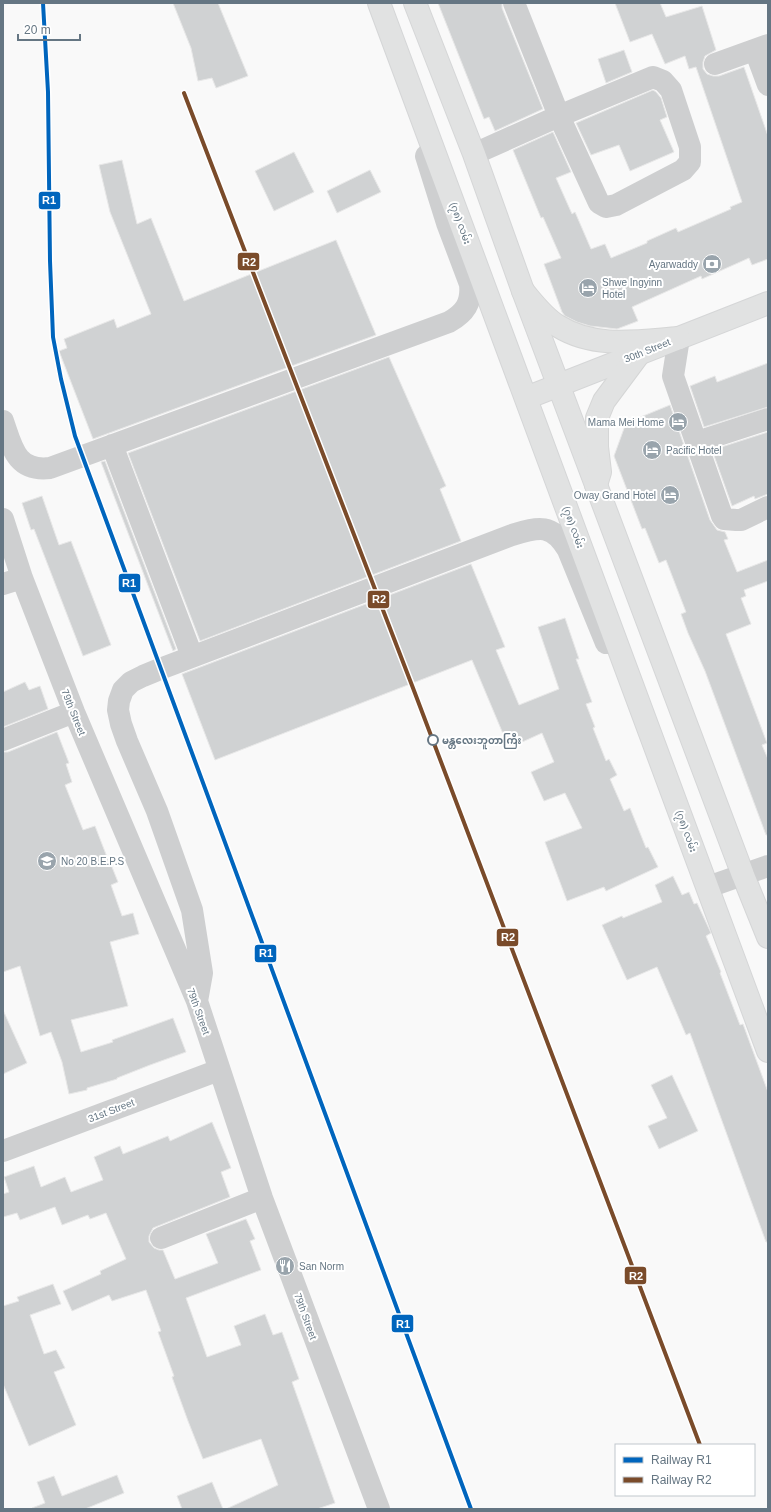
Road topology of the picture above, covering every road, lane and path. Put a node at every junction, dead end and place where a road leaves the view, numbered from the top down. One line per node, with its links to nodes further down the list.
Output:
1 (379, 3): 7 (main road, (၇၈) လမ်း)
2 (415, 3): 9 (main road)
3 (514, 3): 8 (street)
4 (762, 47): 5 (street); 6 (street)
5 (715, 64)
6 (768, 85)
7 (412, 92): 15 (main road, (၇၈) လမ်း); 19 (street)
8 (559, 116): 8 (street); 9 (street)
9 (474, 154): 10 (main road)
10 (523, 291): 12 (main road); 14 (main road)
11 (768, 303): 12 (main road, 30th Street)
12 (679, 338): 13 (main road, 30th Street); 18 (street)
13 (639, 354): 14 (main road, 30th Street); 20 (main road)
14 (558, 385): 15 (main road, 30th Street); 20 (main road)
15 (526, 398): 25 (main road, (၇၈) လမ်း)
16 (768, 420): 18 (street)
17 (3, 421): 19 (street)
18 (697, 442): 21 (street)
19 (112, 445): 24 (street)
20 (596, 485): 29 (main road)
21 (768, 507)
22 (3, 519): 23 (street, 79th Street)
23 (12, 581): 26 (street, 79th Street)
24 (192, 656): 25 (street); 32 (street)
25 (638, 699): 30 (main road, (၇၈) လမ်း)
26 (74, 712): 27 (street); 32 (street, 79th Street)
27 (3, 740)
28 (768, 866): 29 (street)
29 (743, 875): 30 (street); 31 (main road)
30 (708, 887): 33 (main road, (၇၈) လမ်း)
31 (768, 937)
32 (197, 1001): 34 (street, 79th Street)
33 (768, 1051)
34 (219, 1070): 35 (street, 31st Street); 36 (street, 79th Street)
35 (3, 1151)
36 (262, 1198): 37 (street); 38 (street, 79th Street)
37 (161, 1238)
38 (379, 1509)

